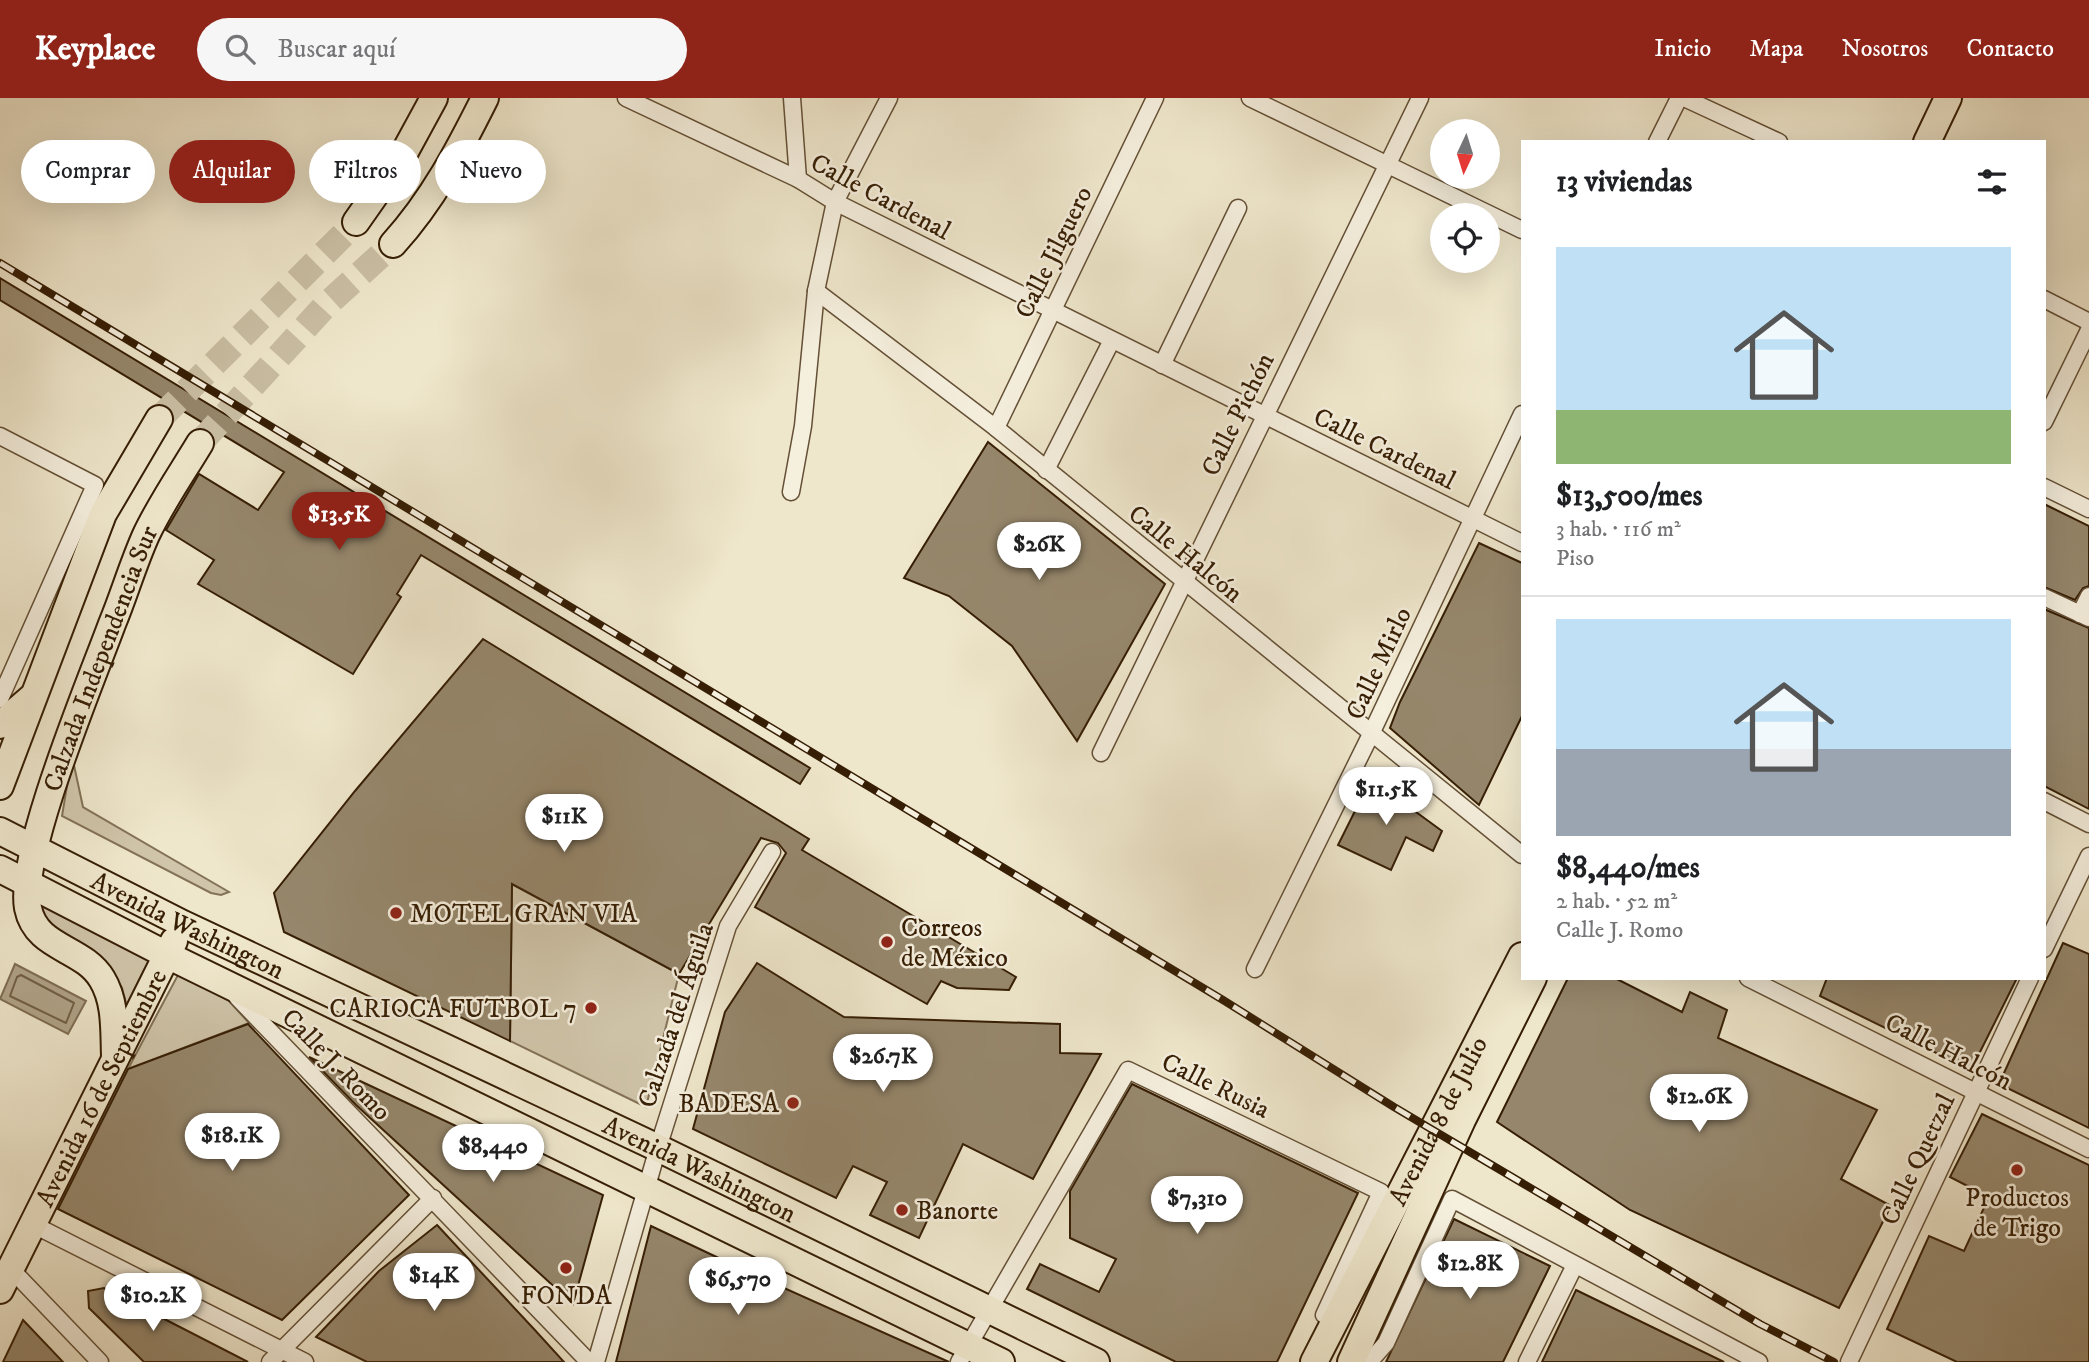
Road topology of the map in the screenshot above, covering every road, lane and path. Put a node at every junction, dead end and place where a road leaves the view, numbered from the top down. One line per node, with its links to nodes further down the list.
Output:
1 (434, 98): 18 (main road)
2 (485, 98): 20 (main road)
3 (626, 98): 15 (street, Calle Cardenal)
4 (792, 98): 15 (street)
5 (888, 98): 16 (street)
6 (1155, 98): 23 (street, Calle Jilguero)
7 (1250, 98): 14 (street)
8 (1420, 98): 14 (street, Calle Pichón)
9 (1681, 98): 11 (street); 12 (street)
10 (1948, 98): 13 (main road)
11 (1658, 140)
12 (1775, 140)
13 (1928, 140)
14 (1386, 165): 19 (street); 28 (street, Calle Pichón)
15 (798, 179): 16 (street, Calle Cardenal)
16 (835, 202): 21 (street); 23 (street, Calle Cardenal)
17 (1238, 208): 27 (street)
18 (356, 222)
19 (1521, 230)
20 (393, 244)
21 (816, 291): 32 (street, Calle Halcón); 37 (street)
22 (2046, 300): 24 (street)
23 (1052, 310): 26 (street, Calle Cardenal); 32 (street, Calle Jilguero)
24 (2089, 322)
25 (2089, 330): 30 (street)
26 (1112, 340): 27 (street, Calle Cardenal); 35 (street)
27 (1162, 365): 28 (street, Calle Cardenal)
28 (1264, 415): 39 (street, Calle Cardenal); 41 (street, Calle Pichón)
29 (1521, 416): 39 (street, Calle Mirlo)
30 (2046, 418)
31 (159, 419): 45 (main road, Calzada Independencia Sur)
32 (996, 428): 35 (street, Calle Halcón)
33 (0, 436): 46 (street)
34 (200, 443): 54 (main road, Calzada Independencia Sur)
35 (1046, 470): 41 (street, Calle Halcón)
36 (2046, 488): 38 (street)
37 (791, 492)
38 (2089, 509)
39 (1472, 518): 40 (street, Calle Cardenal); 48 (street, Calle Mirlo)
40 (1521, 542)
41 (1182, 582): 48 (street, Calle Halcón); 49 (street, Calle Pichón)
42 (2089, 596): 44 (street)
43 (2046, 598): 44 (street)
44 (2085, 616)
45 (32, 697): 47 (main road); 50 (main road, Calzada Independencia Sur)
46 (0, 699)
47 (0, 725)
48 (1371, 734): 56 (street, Calle Halcón); 64 (street, Calle Mirlo)
49 (1101, 753)
50 (0, 786)
51 (2046, 803): 52 (street)
52 (2089, 824)
53 (0, 831): 54 (main road, Avenida Washington)
54 (35, 848): 59 (main road, Calzada Independencia Sur); 60 (main road, Avenida Washington)
55 (772, 852): 71 (street, Calzada del Águila)
56 (1521, 854)
57 (2089, 856): 61 (street)
58 (0, 869): 59 (main road, Avenida Washington)
59 (29, 884): 62 (main road, Avenida Washington); 69 (main road, Calzada Independencia Sur)
60 (183, 924): 62 (main road, Avenida 16 de Septiembre); 71 (main road, Avenida Washington)
61 (2046, 945)
62 (167, 955): 67 (main road, Avenida Washington); 69 (main road, Avenida 16 de Septiembre)
63 (1521, 958): 88 (main road, Avenida 8 de Julio)
64 (1255, 969)
65 (1532, 980): 81 (main road, Avenida 8 de Julio)
66 (2029, 980): 70 (street, Calle Quetzal)
67 (223, 983): 73 (main road, Avenida Washington); 74 (street, Calle J. Romo)
68 (1769, 983): 70 (street, Calle Halcón)
69 (116, 1056): 75 (main road, Avenida 16 de Septiembre)
70 (1976, 1091): 72 (street, Calle Halcón); 91 (street, Calle Quetzal)
71 (658, 1148): 73 (street, Calzada del Águila); 78 (main road, Avenida Washington)
72 (2089, 1149)
73 (646, 1189): 79 (main road, Avenida Washington); 85 (street, Calzada del Águila)
74 (433, 1198): 80 (street); 84 (street, Calle J. Romo)
75 (32, 1224): 77 (main road, Avenida 16 de Septiembre); 80 (street)
76 (1576, 1265): 81 (street); 89 (street); 90 (street)
77 (5, 1279): 82 (street)
78 (988, 1309): 79 (street, Calle Rusia); 87 (main road, Avenida Washington); 88 (street, Calle Rusia)
79 (963, 1354): 86 (main road, Avenida Washington)
80 (276, 1356): 83 (street)
81 (1352, 1361)
82 (100, 1362)
83 (305, 1362)
84 (589, 1362)
85 (596, 1362)
86 (1001, 1362)
87 (1096, 1362)
88 (1312, 1362)
89 (1527, 1362)
90 (1759, 1362)
91 (1849, 1362)

